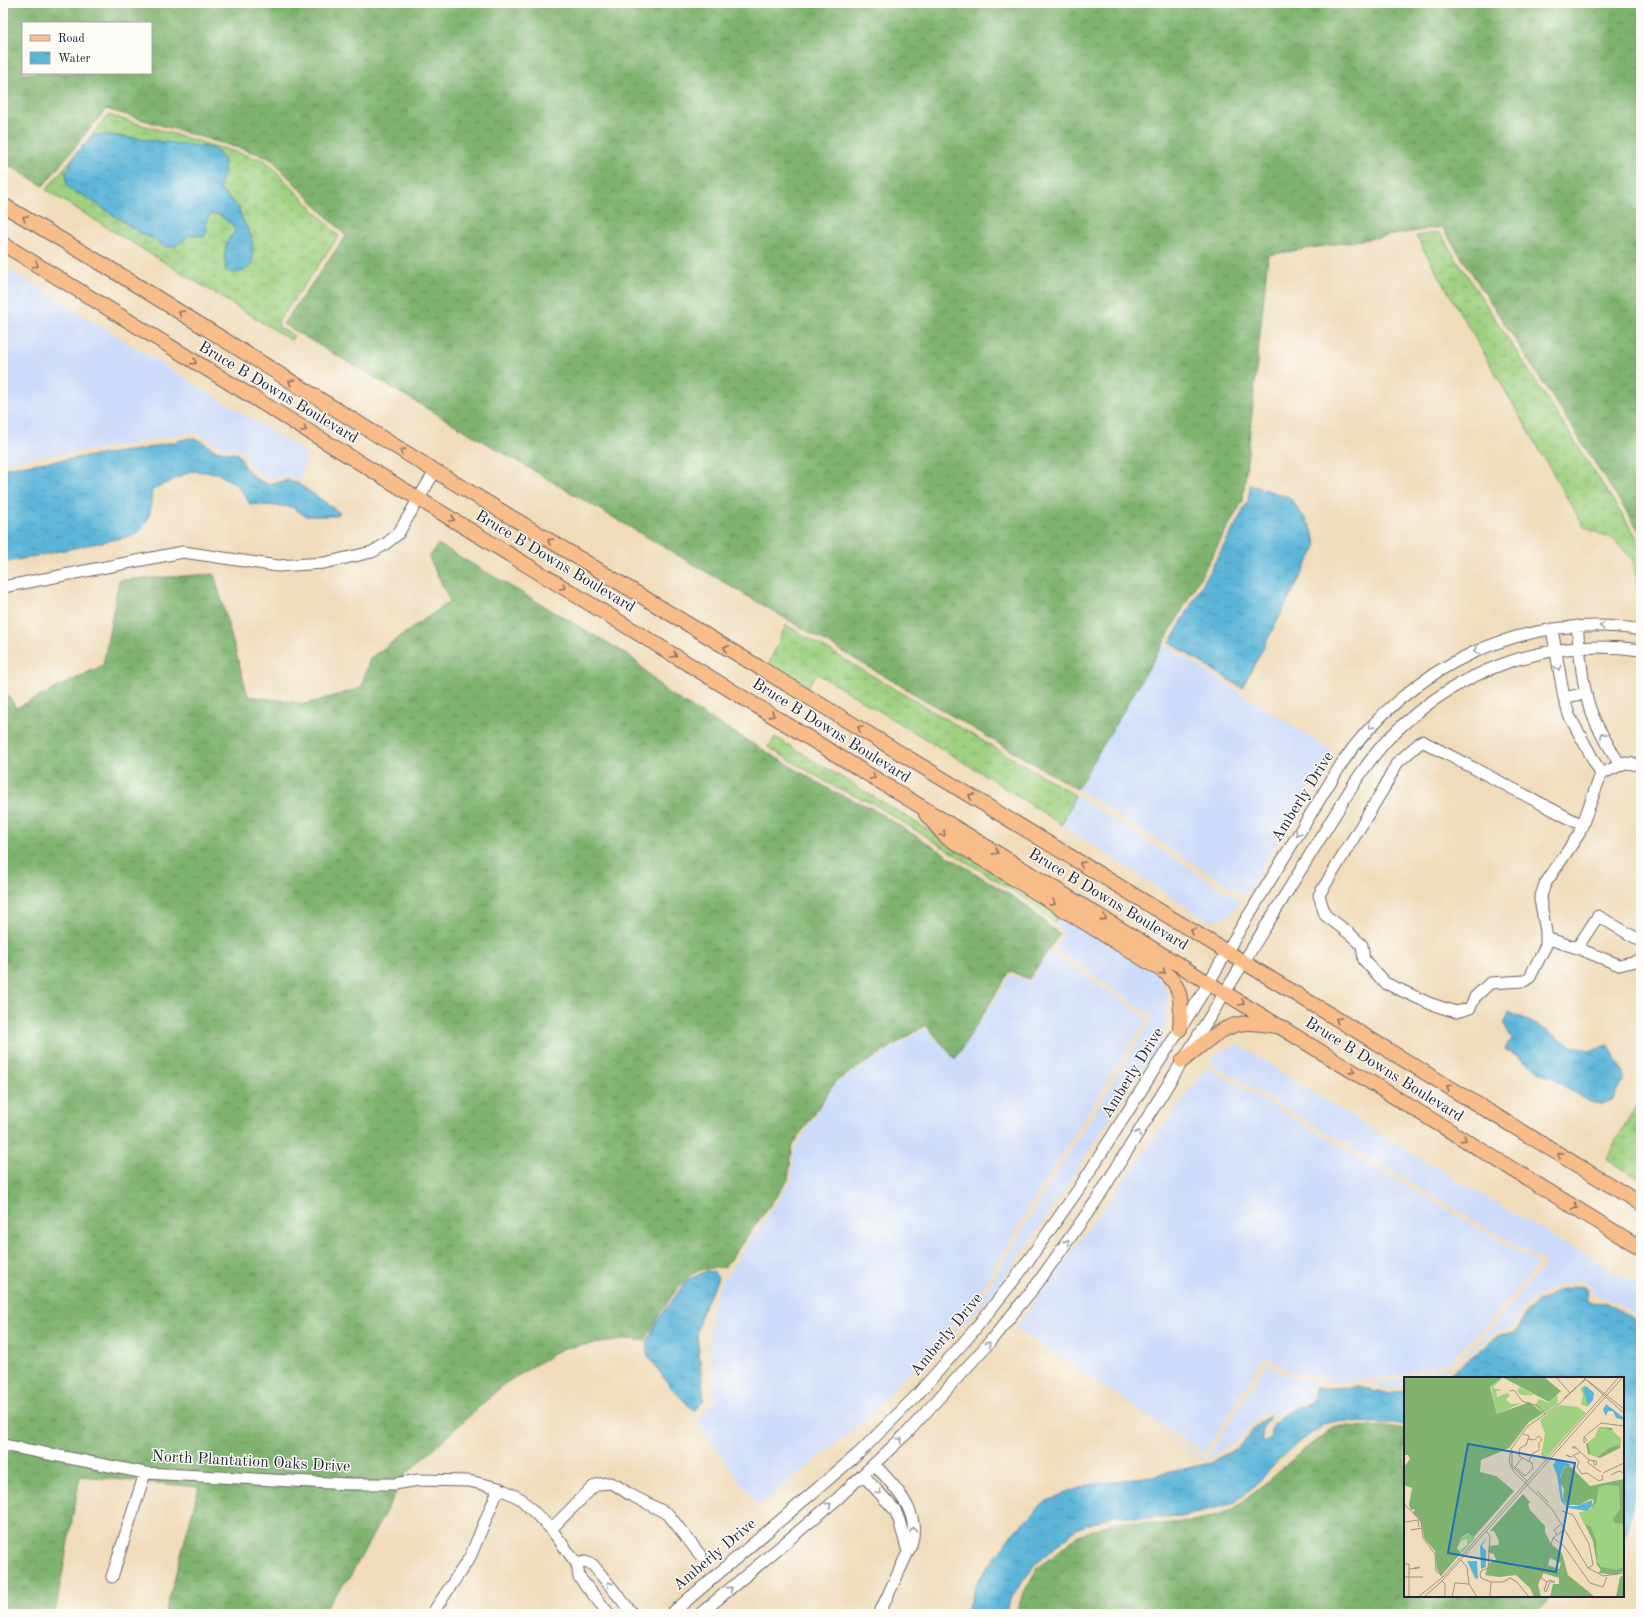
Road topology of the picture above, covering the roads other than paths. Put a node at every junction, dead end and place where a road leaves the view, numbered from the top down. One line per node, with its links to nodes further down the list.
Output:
1 (3, 205): 3 (main road, Bruce B Downs Boulevard, one-way to 1)
2 (3, 244): 4 (main road, Bruce B Downs Boulevard, one-way to 4)
3 (435, 471): 4 (street); 22 (main road, Bruce B Downs Boulevard, one-way to 3)
4 (419, 499): 5 (street); 17 (main road, Bruce B Downs Boulevard, one-way to 17)
5 (3, 587)
6 (1578, 626): 7 (street, Amberly Drive); 8 (street, Amberly Drive, one-way to 6); 9 (street)
7 (1552, 629): 11 (street); 22 (street, Amberly Drive, one-way to 22)
8 (1641, 630)
9 (1580, 648): 10 (street); 11 (street); 12 (street)
10 (1641, 650)
11 (1555, 651): 13 (street, one-way to 13); 24 (street)
12 (1585, 693): 13 (street); 14 (street, one-way to 12)
13 (1564, 698): 16 (street)
14 (1620, 765): 15 (street); 16 (street)
15 (1641, 765)
16 (1601, 774): 18 (street)
17 (918, 804): 25 (main road, Bruce B Downs Boulevard, one-way to 25); 28 (main road, one-way to 28)
18 (1582, 825): 19 (street); 19 (street)
19 (1546, 938): 21 (street)
20 (1641, 942): 21 (street)
21 (1577, 948): 23 (street)
22 (1227, 952): 24 (main road, Bruce B Downs Boulevard); 25 (street, Amberly Drive)
23 (1641, 960)
24 (1244, 962): 26 (street); 30 (main road, Bruce B Downs Boulevard, one-way to 24)
25 (1209, 982): 26 (main road, Bruce B Downs Boulevard); 28 (street, Amberly Drive)
26 (1225, 992): 27 (main road, Bruce B Downs Boulevard, one-way to 27); 29 (street)
27 (1282, 1027): 29 (main road); 31 (main road, Bruce B Downs Boulevard, one-way to 31)
28 (1180, 1029): 33 (street, Amberly Drive)
29 (1182, 1061): 34 (street, one-way to 29)
30 (1641, 1204)
31 (1641, 1248)
32 (3, 1445): 35 (street, North Plantation Oaks Drive)
33 (859, 1453): 34 (street); 48 (street, Amberly Drive)
34 (872, 1465): 36 (street); 38 (street)
35 (145, 1473): 37 (street, North Plantation Oaks Drive); 44 (street)
36 (863, 1475): 39 (street, one-way to 39); 49 (street, one-way to 36)
37 (499, 1488): 40 (street, North Plantation Oaks Drive); 45 (street)
38 (906, 1501): 39 (street); 41 (street, one-way to 38)
39 (895, 1510): 41 (street)
40 (551, 1529): 42 (street); 43 (street, North Plantation Oaks Drive)
41 (908, 1552): 50 (street)
42 (701, 1556)
43 (577, 1564): 46 (street, North Plantation Oaks Drive); 47 (street, one-way to 43)
44 (112, 1577)
45 (432, 1614)
46 (610, 1614)
47 (633, 1614)
48 (671, 1614)
49 (700, 1614)
50 (882, 1614)

